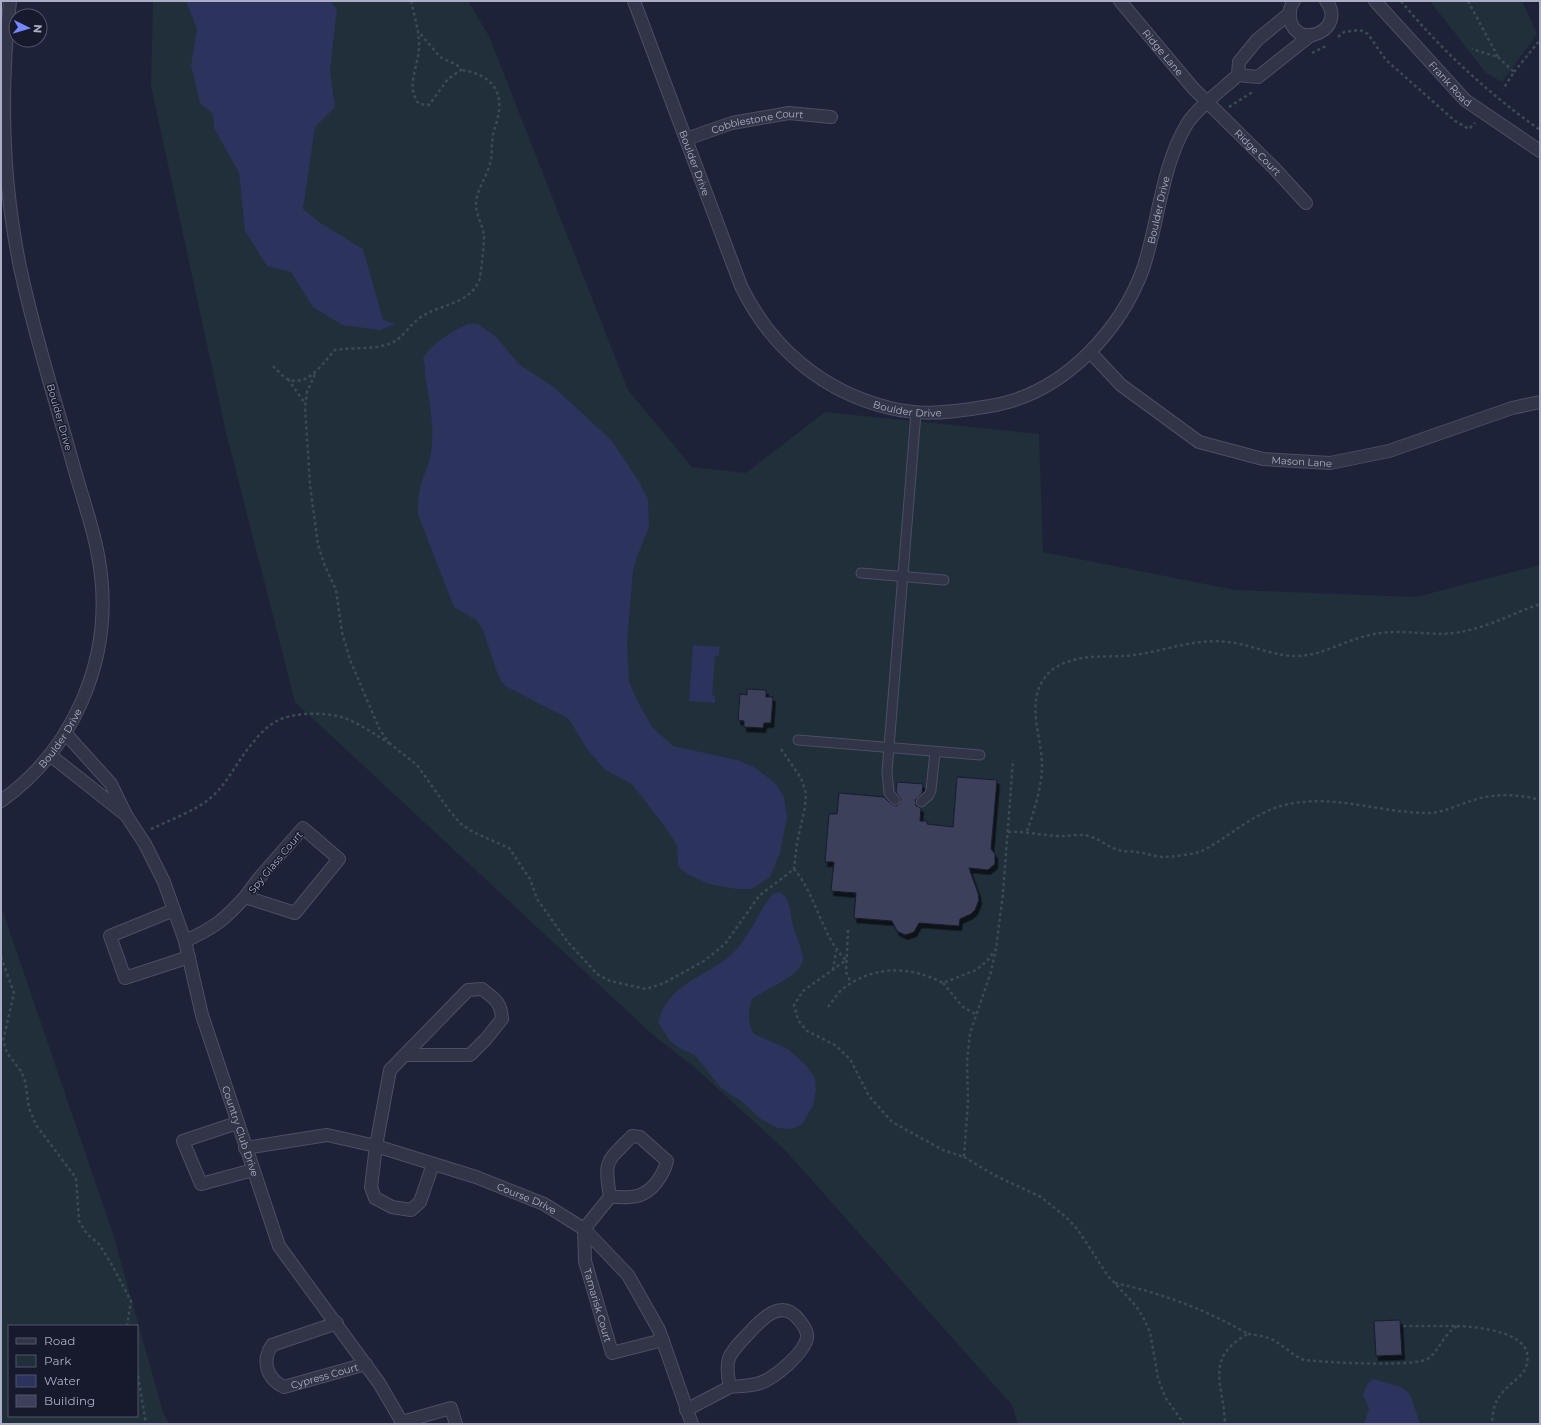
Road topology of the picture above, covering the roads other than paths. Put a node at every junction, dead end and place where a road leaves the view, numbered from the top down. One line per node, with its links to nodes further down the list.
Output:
1 (10, 1): 21 (street, Boulder Drive)
2 (634, 1): 12 (street, Boulder Drive)
3 (1120, 1): 10 (street, Ridge Lane)
4 (1294, 1): 7 (street)
5 (1326, 1): 8 (street)
6 (1375, 1): 13 (street, Frank Road)
7 (1290, 13): 8 (street); 9 (street)
8 (1312, 35): 9 (street)
9 (1238, 75): 10 (street, Boulder Drive)
10 (1208, 103): 14 (street, Ridge Court); 15 (street, Boulder Drive)
11 (831, 117): 12 (street, Cobblestone Court)
12 (686, 139): 17 (street, Boulder Drive)
13 (1540, 151)
14 (1306, 203)
15 (1090, 352): 16 (street, Mason Lane); 17 (street, Boulder Drive)
16 (1540, 402)
17 (916, 413): 19 (lane)
18 (861, 573): 19 (lane)
19 (903, 577): 20 (lane); 23 (lane)
20 (944, 580)
21 (66, 734): 25 (street, Boulder Drive); 30 (street, Country Club Drive)
22 (798, 740): 23 (lane)
23 (889, 748): 24 (lane); 27 (lane)
24 (935, 752): 26 (lane); 29 (lane)
25 (50, 755): 28 (street, Boulder Drive); 30 (street, Country Club Drive)
26 (980, 755)
27 (895, 800)
28 (1, 801)
29 (921, 802)
30 (126, 815): 32 (street, Country Club Drive)
31 (245, 897): 31 (street, Spy Glass Court); 33 (street, Spy Glass Court)
32 (174, 910): 33 (street, Country Club Drive); 34 (street)
33 (185, 941): 34 (street, Country Club Drive)
34 (188, 957): 36 (street, Country Club Drive)
35 (404, 1055): 35 (street); 37 (street)
36 (237, 1123): 38 (street, Country Club Drive); 40 (street)
37 (376, 1146): 38 (street, Course Drive); 39 (street, Course Drive); 39 (street)
38 (245, 1148): 40 (street, Country Club Drive)
39 (433, 1164): 42 (street, Course Drive)
40 (253, 1170): 43 (street, Country Club Drive)
41 (610, 1197): 41 (street); 42 (street)
42 (584, 1229): 44 (street, Course Drive); 44 (street, Tamarisk Court)
43 (337, 1323): 45 (street, Country Club Drive); 45 (street, Cypress Court)
44 (663, 1340): 47 (street, Course Drive)
45 (366, 1364): 48 (street, Country Club Drive)
46 (730, 1387): 46 (street); 47 (street)
47 (686, 1410): 50 (street, Course Drive)
48 (402, 1423): 49 (street)
49 (456, 1424)
50 (692, 1424)

